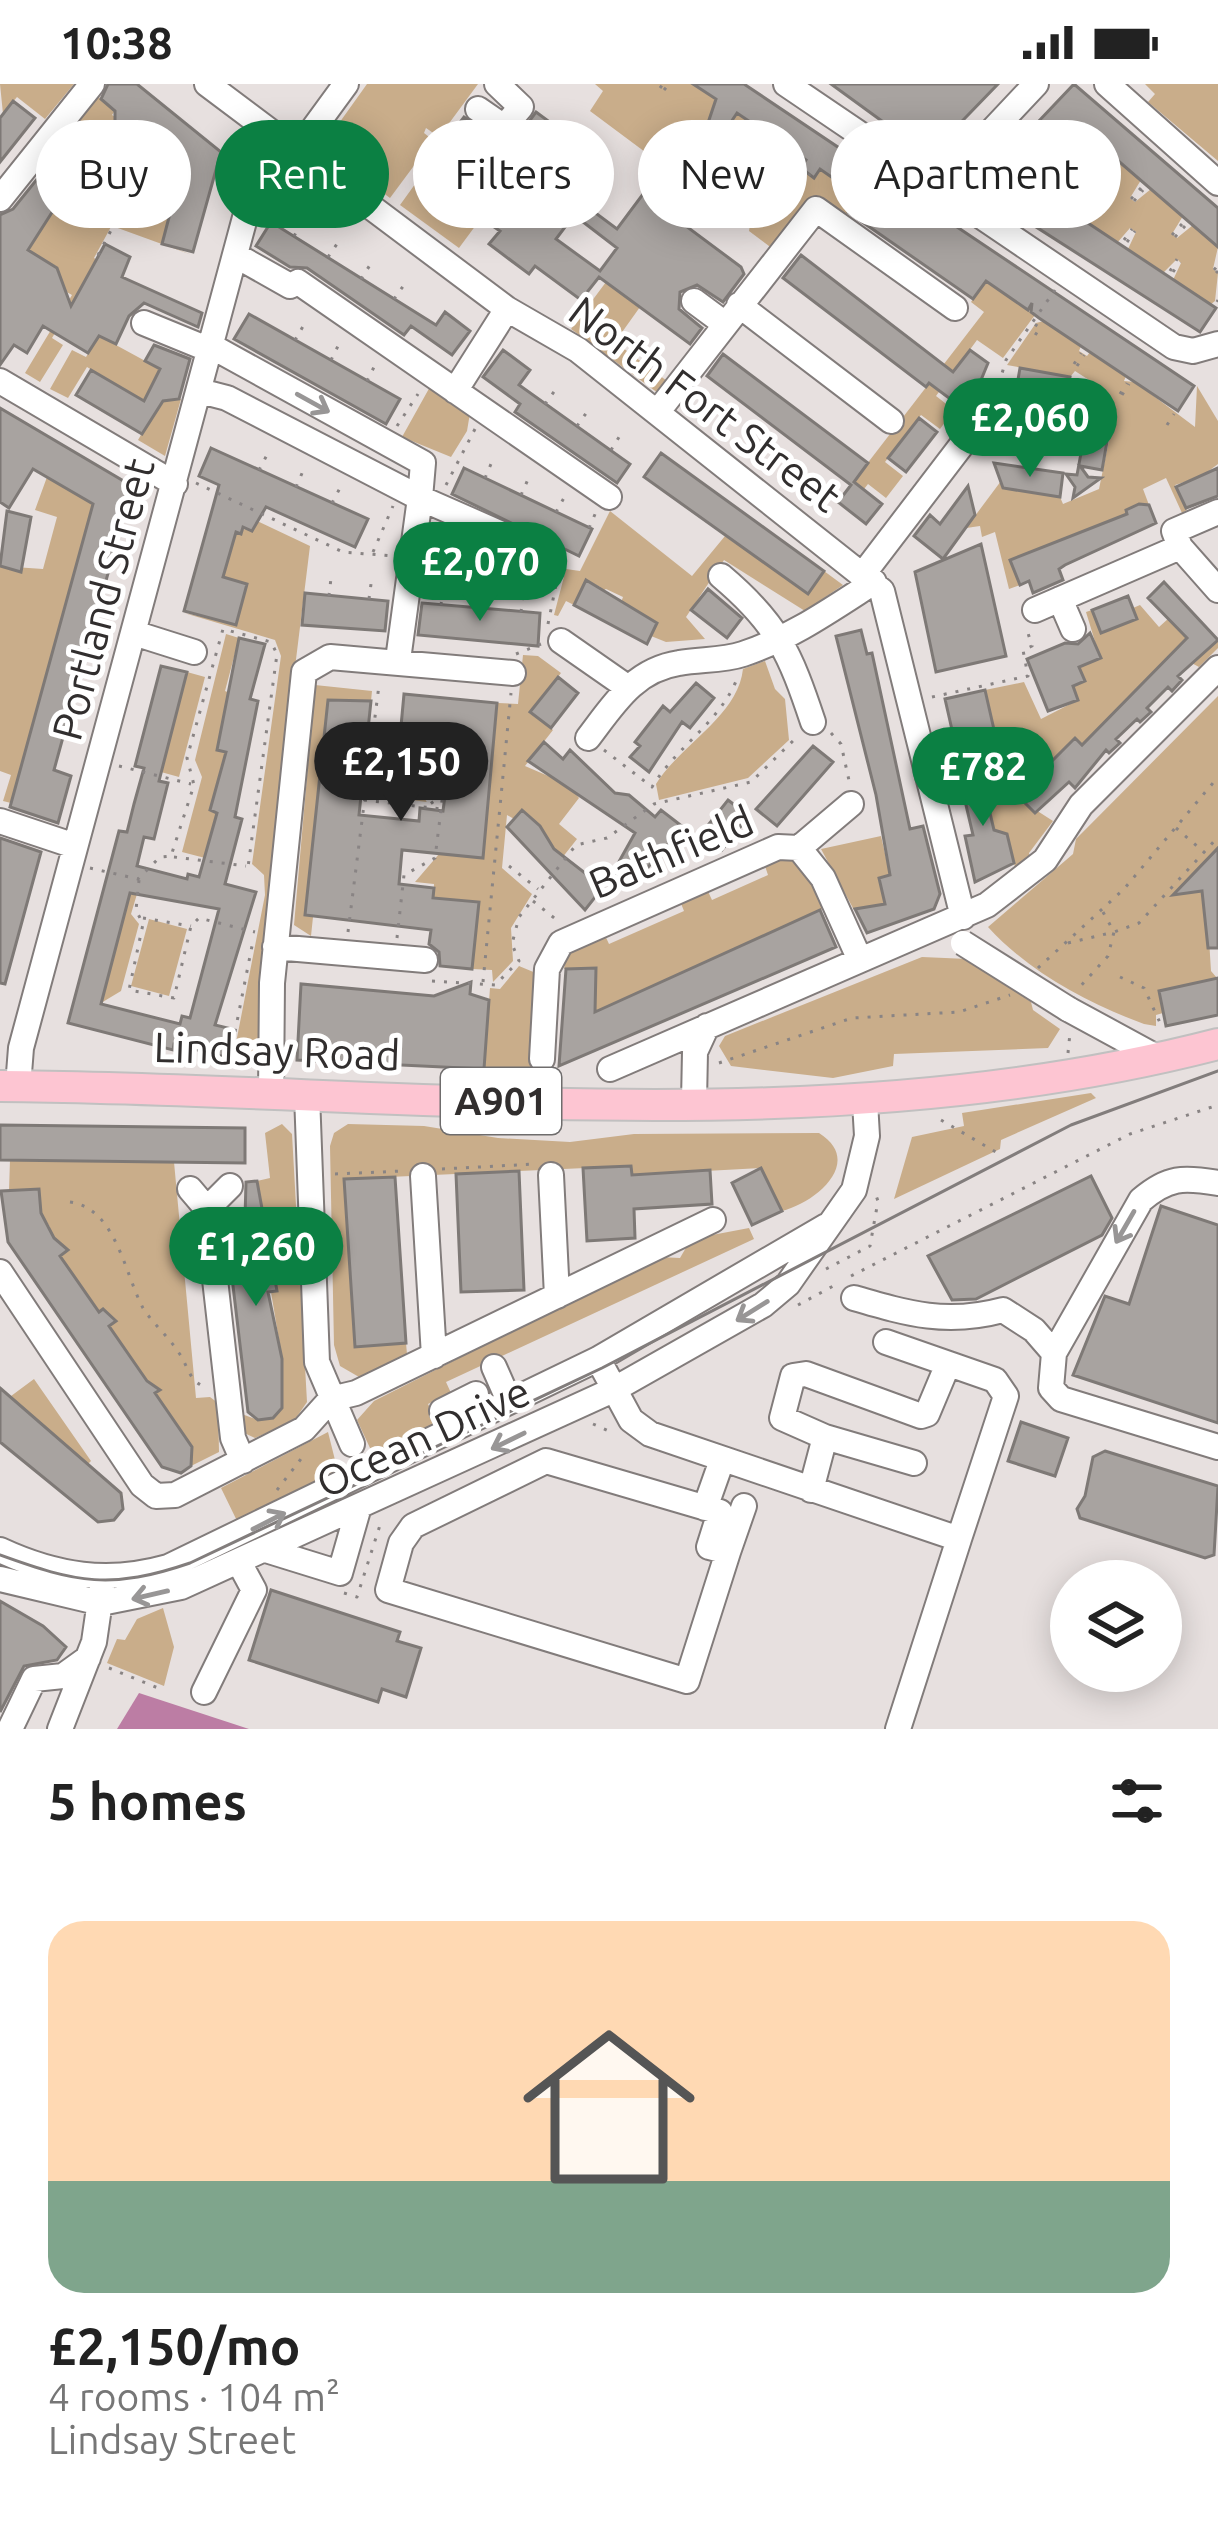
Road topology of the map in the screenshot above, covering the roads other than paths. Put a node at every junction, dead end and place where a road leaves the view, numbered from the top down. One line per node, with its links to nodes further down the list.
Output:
1 (92, 84): 14 (street)
2 (207, 84): 9 (street, North Fort Street)
3 (346, 84): 10 (street, Portland Street)
4 (497, 84): 8 (street)
5 (786, 84): 11 (street)
6 (1036, 84): 12 (street)
7 (1107, 84): 13 (street)
8 (478, 109)
9 (256, 120)
10 (311, 120)
11 (839, 120)
12 (1002, 120)
13 (1218, 183)
14 (0, 199)
15 (389, 220): 21 (street, North Fort Street)
16 (242, 228): 18 (street, Portland Street)
17 (999, 228): 24 (street)
18 (235, 255): 25 (street, Portland Street); 28 (street)
19 (694, 301): 22 (street)
20 (955, 308): 22 (street)
21 (507, 309): 28 (street); 29 (street, North Fort Street)
22 (732, 314): 29 (street); 30 (street)
23 (144, 323): 25 (street)
24 (1210, 347)
25 (211, 348): 27 (street, Portland Street); 33 (street, one-way to 33)
26 (0, 381): 32 (street)
27 (200, 391): 32 (street, Portland Street); 33 (street)
28 (455, 391): 34 (street)
29 (659, 410): 40 (street, North Fort Street)
30 (891, 421)
31 (1036, 434): 40 (street)
32 (177, 479): 45 (street, Portland Street)
33 (420, 497): 38 (street); 38 (street)
34 (603, 504)
35 (1162, 507): 37 (street)
36 (1218, 512): 37 (street)
37 (1177, 539): 41 (street); 42 (street)
38 (413, 558): 49 (street)
39 (721, 576): 46 (street)
40 (869, 577): 46 (street); 59 (street)
41 (1218, 590)
42 (1060, 599): 43 (street); 44 (street)
43 (1035, 610)
44 (1072, 629)
45 (134, 633): 48 (street); 58 (street, Portland Street)
46 (782, 638): 52 (street); 53 (street)
47 (561, 641): 52 (street)
48 (205, 656)
49 (390, 660): 51 (street); 60 (street)
50 (1218, 668): 59 (street)
51 (513, 673)
52 (627, 687): 54 (street)
53 (813, 722)
54 (588, 738)
55 (851, 804): 57 (street, Bathfield)
56 (0, 820): 58 (street)
57 (799, 848): 62 (street, Bathfield); 65 (street, Bathfield)
58 (73, 855): 68 (street, Portland Street)
59 (955, 929): 62 (street); 66 (street, bridge)
60 (275, 947): 61 (street); 69 (street)
61 (425, 960)
62 (860, 960): 63 (street)
63 (706, 1026): 67 (street); 71 (street)
64 (1218, 1044): 66 (main road, Lindsay Road / A901)
65 (542, 1059)
66 (1160, 1059): 72 (main road, Lindsay Road / A901)
67 (610, 1069)
68 (9, 1086): 69 (main road, Lindsay Road / A901)
69 (271, 1094): 70 (main road, Lindsay Road / A901)
70 (308, 1095): 71 (main road, Lindsay Road / A901); 92 (street)
71 (694, 1101): 72 (main road, Lindsay Road / A901)
72 (865, 1102): 80 (street, Ocean Drive)
73 (416, 1172): 86 (street)
74 (551, 1175): 82 (street)
75 (1218, 1183): 85 (street, one-way to 85)
76 (230, 1186): 78 (street)
77 (190, 1189): 78 (street)
78 (207, 1209): 99 (street)
79 (712, 1220): 82 (street)
80 (828, 1225): 87 (street, Ocean Drive); 90 (street, Ocean Drive, one-way to 90)
81 (0, 1272): 99 (street)
82 (556, 1296): 86 (street)
83 (854, 1298): 85 (street)
84 (886, 1342): 88 (street)
85 (1054, 1353): 97 (street)
86 (434, 1356): 92 (street)
87 (598, 1359): 90 (street); 93 (street, Ocean Drive)
88 (947, 1364): 95 (street); 105 (street)
89 (494, 1366): 93 (street)
90 (614, 1390): 98 (street); 104 (street, Ocean Drive, one-way to 104)
91 (476, 1394): 94 (street)
92 (331, 1399): 96 (street); 99 (street)
93 (509, 1401): 94 (street, Ocean Drive)
94 (443, 1412): 111 (street, Ocean Drive, one-way to 94)
95 (825, 1437): 100 (street); 101 (street)
96 (352, 1444)
97 (1218, 1447)
98 (722, 1460): 101 (street); 103 (street)
99 (243, 1461)
100 (914, 1463)
101 (811, 1490): 105 (street)
102 (743, 1506): 108 (street)
103 (705, 1508): 108 (street); 108 (street)
104 (358, 1510): 107 (street, Ocean Drive); 107 (street)
105 (959, 1538): 116 (street)
106 (0, 1550): 111 (street, Ocean Drive)
107 (269, 1551): 109 (street, Ocean Drive)
108 (728, 1552)
109 (240, 1564): 111 (street, Ocean Drive, one-way to 111); 113 (street)
110 (0, 1579): 111 (street, Ocean Drive)
111 (102, 1591): 112 (street)
112 (89, 1658): 114 (street); 115 (street)
113 (204, 1692)
114 (10, 1729)
115 (60, 1729)
116 (898, 1729)

